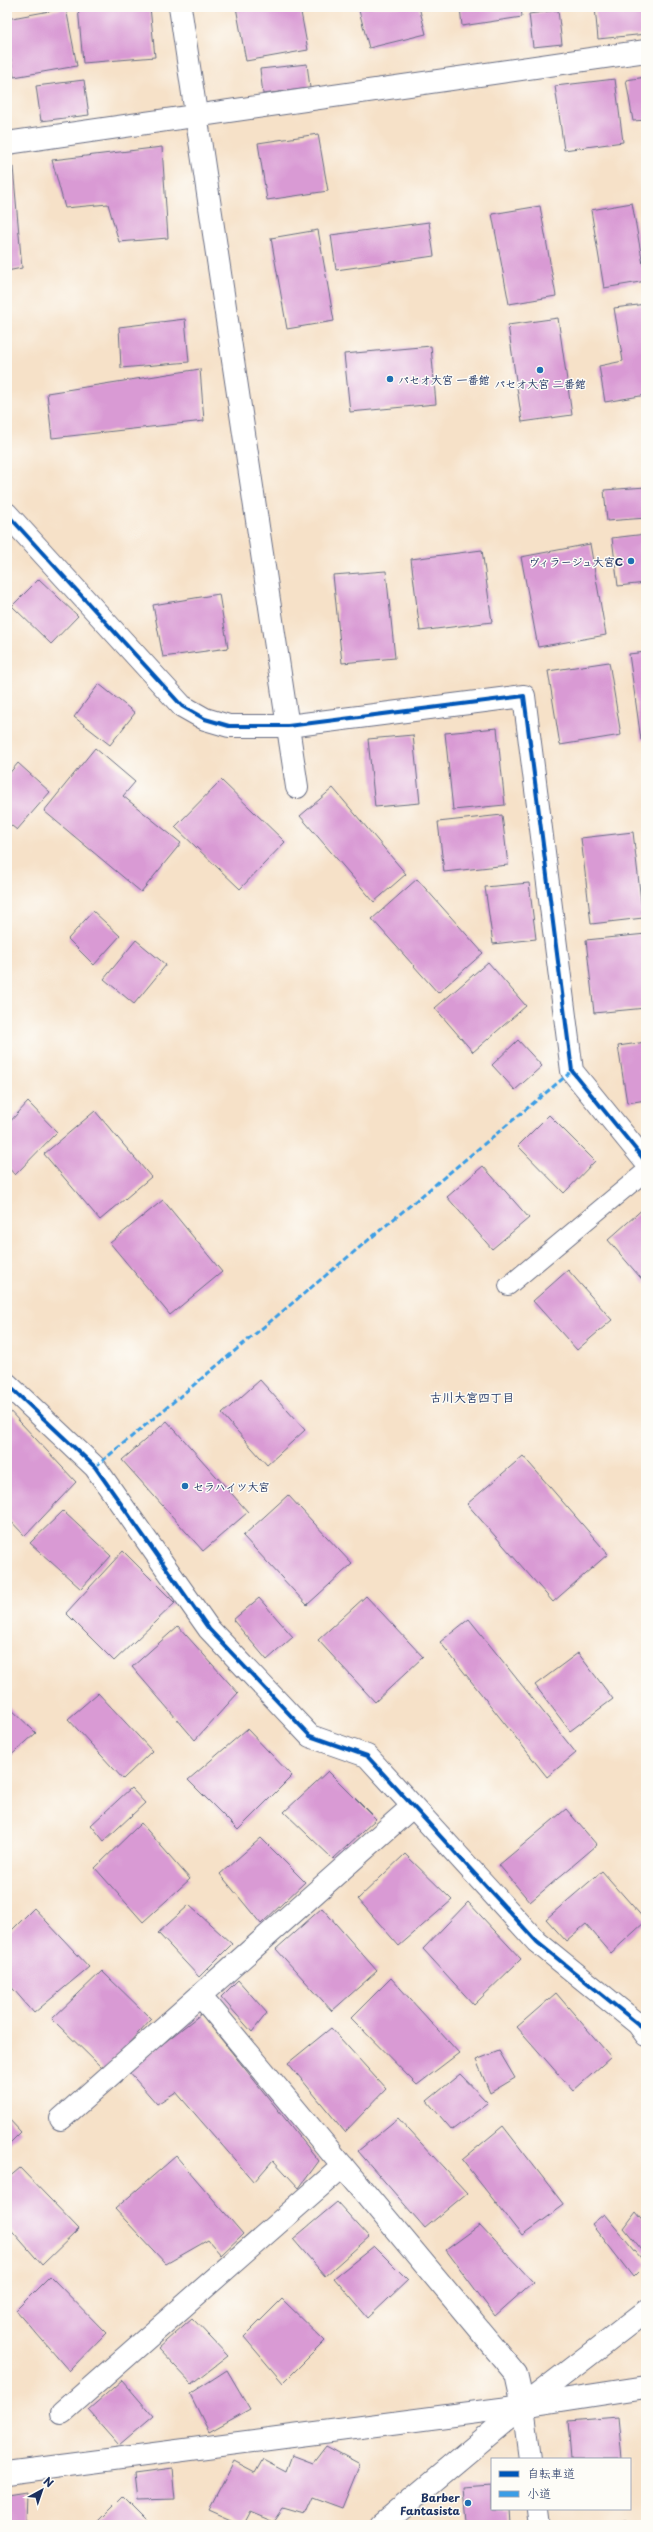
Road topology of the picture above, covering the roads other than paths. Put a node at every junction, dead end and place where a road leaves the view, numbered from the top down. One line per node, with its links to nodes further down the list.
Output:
1 (180, 7): 3 (street)
2 (646, 51): 3 (street)
3 (196, 116): 4 (street); 6 (street)
4 (7, 143)
5 (7, 514): 6 (street)
6 (288, 726): 7 (street); 8 (street)
7 (297, 787)
8 (646, 1162)
9 (646, 1171): 10 (lane)
10 (508, 1286)
11 (7, 1384): 12 (street)
12 (413, 1806): 13 (street); 14 (street)
13 (200, 1995): 15 (street); 16 (street)
14 (644, 2026)
15 (61, 2119)
16 (343, 2166): 19 (street); 20 (street)
17 (646, 2311): 19 (street)
18 (646, 2387): 19 (street)
19 (523, 2406): 21 (street); 22 (street); 24 (street)
20 (62, 2413)
21 (530, 2458)
22 (7, 2473)
23 (537, 2510): 25 (street)
24 (381, 2525)
25 (539, 2525)

